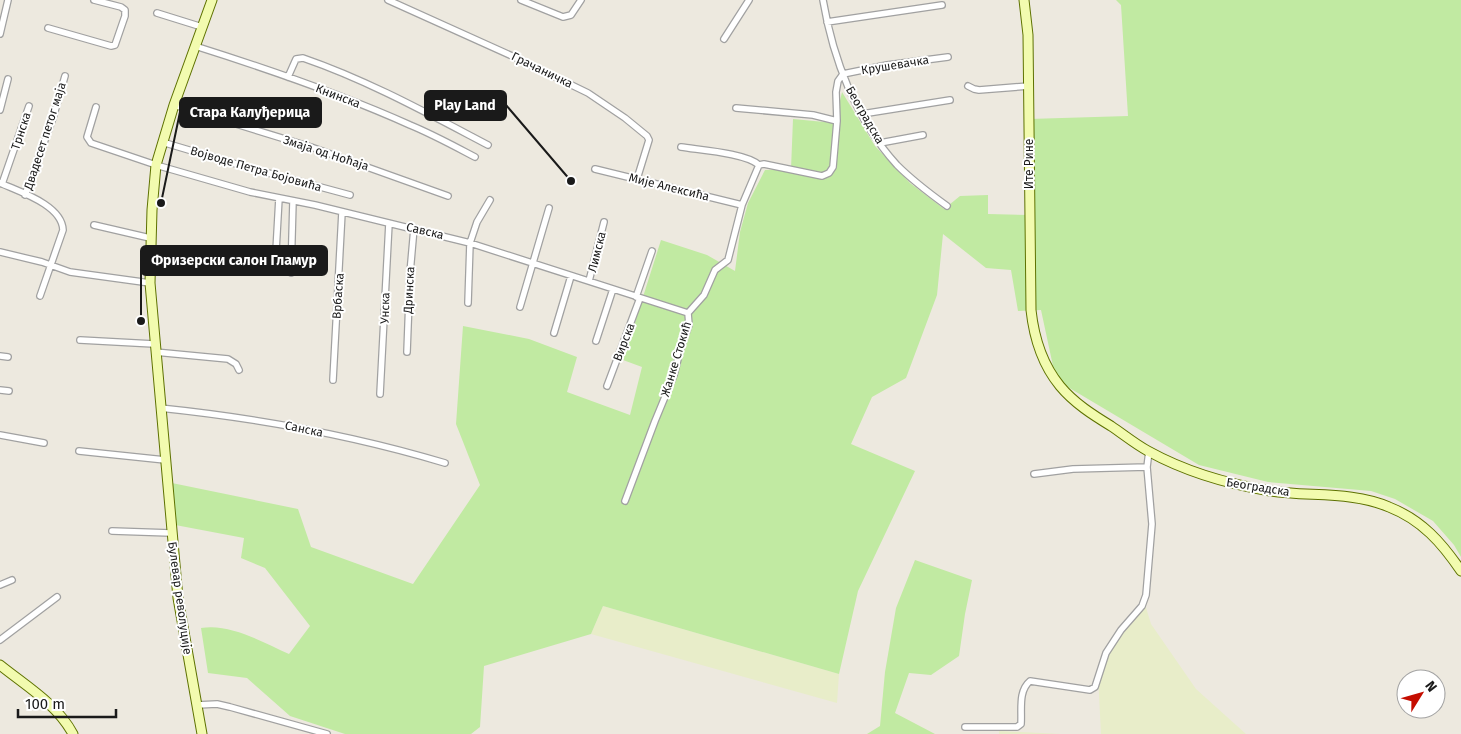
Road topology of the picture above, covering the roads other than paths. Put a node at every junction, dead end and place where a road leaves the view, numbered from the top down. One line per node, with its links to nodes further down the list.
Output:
1 (8, 0): 15 (street)
2 (94, 0): 14 (street)
3 (212, 0): 13 (street, Булевар револуције)
4 (388, 0): 42 (street, Грачаничка)
5 (521, 0): 6 (street)
6 (581, 0)
7 (749, 0): 16 (street)
8 (823, 0): 12 (street, Београдска)
9 (1024, 0): 24 (street, Ите Рине)
10 (942, 5): 12 (street)
11 (157, 13): 13 (street)
12 (827, 22): 19 (street, Београдска)
13 (202, 27): 17 (street, Булевар револуције)
14 (48, 28)
15 (0, 34)
16 (724, 39)
17 (195, 46): 21 (street, Книнска); 26 (street, Булевар револуције)
18 (948, 57): 19 (street, Крушевачка)
19 (843, 74): 31 (street, Београдска); 32 (street)
20 (65, 76): 44 (street, Двадесет петог маја)
21 (288, 76): 36 (street); 38 (street, Книнска)
22 (8, 79): 30 (street)
23 (968, 86): 24 (street)
24 (1029, 86): 75 (street, Ите Рине)
25 (950, 100): 31 (street)
26 (174, 105): 34 (street, Булевар револуције); 46 (street, Змаја од Ноћаја)
27 (29, 106): 43 (street, Трнска)
28 (96, 107): 39 (street)
29 (736, 108): 32 (street)
30 (0, 110)
31 (862, 114): 35 (street, Београдска)
32 (837, 121): 40 (street)
33 (923, 135): 35 (street)
34 (162, 142): 39 (street, Булевар револуције); 45 (street, Војводе Петра Бојовића)
35 (880, 143): 51 (street, Београдска)
36 (488, 145)
37 (680, 147): 40 (street)
38 (475, 157)
39 (156, 165): 47 (street, Савска); 58 (street, Булевар револуције)
40 (759, 165): 50 (street, Жанке Стокић)
41 (595, 169): 42 (street, Мије Алексића)
42 (637, 179): 50 (street, Мије Алексића)
43 (1, 184): 44 (street)
44 (26, 195): 64 (street)
45 (350, 195)
46 (448, 196)
47 (279, 198): 49 (street, Савска); 60 (street)
48 (490, 200): 59 (street)
49 (293, 201): 53 (street, Савска); 65 (street)
50 (742, 205): 74 (street, Жанке Стокић)
51 (947, 206)
52 (549, 208): 63 (street)
53 (342, 212): 55 (street, Савска); 84 (street, Врбаска)
54 (604, 222): 67 (street, Лимска)
55 (388, 223): 57 (street, Савска); 88 (street, Унска)
56 (94, 225): 58 (street)
57 (414, 228): 59 (street, Савска); 80 (street, Дринска)
58 (150, 238): 68 (street, Булевар револуције)
59 (470, 242): 63 (street, Савска); 72 (street)
60 (276, 251)
61 (652, 251): 71 (street, Вирска)
62 (0, 252): 64 (street)
63 (533, 264): 66 (street, Савска); 73 (street)
64 (50, 266): 68 (street); 70 (street)
65 (291, 273)
66 (571, 276): 67 (street, Савска); 76 (street)
67 (589, 281): 69 (street, Савска)
68 (150, 283): 79 (street, Булевар револуције)
69 (613, 289): 71 (street, Савска); 78 (street)
70 (40, 296)
71 (638, 297): 74 (street, Савска); 85 (street, Вирска)
72 (468, 303)
73 (520, 306)
74 (688, 313): 98 (street, Жанке Стокић)
75 (1033, 327): 93 (street, Београдска)
76 (554, 333)
77 (80, 340): 79 (street)
78 (596, 341)
79 (154, 348): 83 (street); 89 (street, Булевар револуције)
80 (407, 352)
81 (0, 356): 82 (street)
82 (8, 357)
83 (239, 370)
84 (333, 380)
85 (607, 386)
86 (0, 390): 87 (street)
87 (9, 391)
88 (380, 394)
89 (160, 408): 94 (street, Булевар револуције); 95 (street, Санска)
90 (0, 436): 91 (street)
91 (44, 443)
92 (79, 451): 94 (street)
93 (1149, 452): 96 (street); 101 (street, Београдска)
94 (165, 460): 100 (street, Булевар револуције)
95 (445, 463)
96 (1147, 467): 97 (street); 108 (street)
97 (1034, 474)
98 (625, 501)
99 (112, 531): 100 (street)
100 (171, 533): 107 (street, Булевар револуције)
101 (1461, 571)
102 (12, 580): 103 (street)
103 (0, 585)
104 (57, 597): 105 (street)
105 (0, 640)
106 (0, 665): 109 (street)
107 (197, 705): 110 (street, Булевар револуције); 111 (street)
108 (965, 727)
109 (73, 734)
110 (202, 734)
111 (327, 734)

